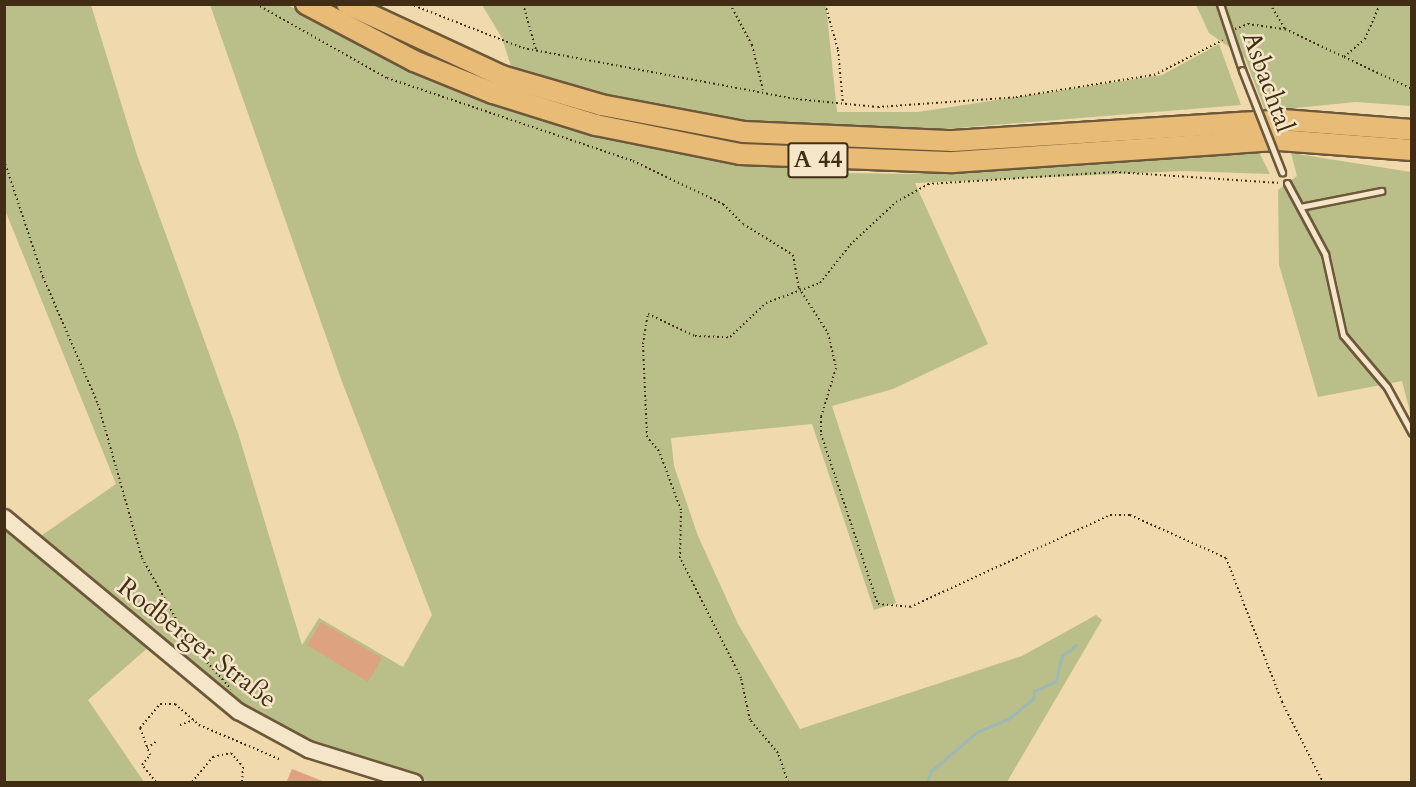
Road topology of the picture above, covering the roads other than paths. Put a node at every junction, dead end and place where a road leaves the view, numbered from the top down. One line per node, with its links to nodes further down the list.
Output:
1 (306, 4): 5 (highway, A 44)
2 (347, 4): 4 (highway, A 44)
3 (1220, 4): 6 (lane, Asbachtal, bridge)
4 (1412, 130)
5 (1412, 150)
6 (1282, 172)
7 (1287, 183): 9 (lane)
8 (1381, 191): 9 (lane)
9 (1300, 207): 10 (lane)
10 (1412, 433)
11 (4, 516): 12 (street, Rodberger Straße)
12 (414, 783)

